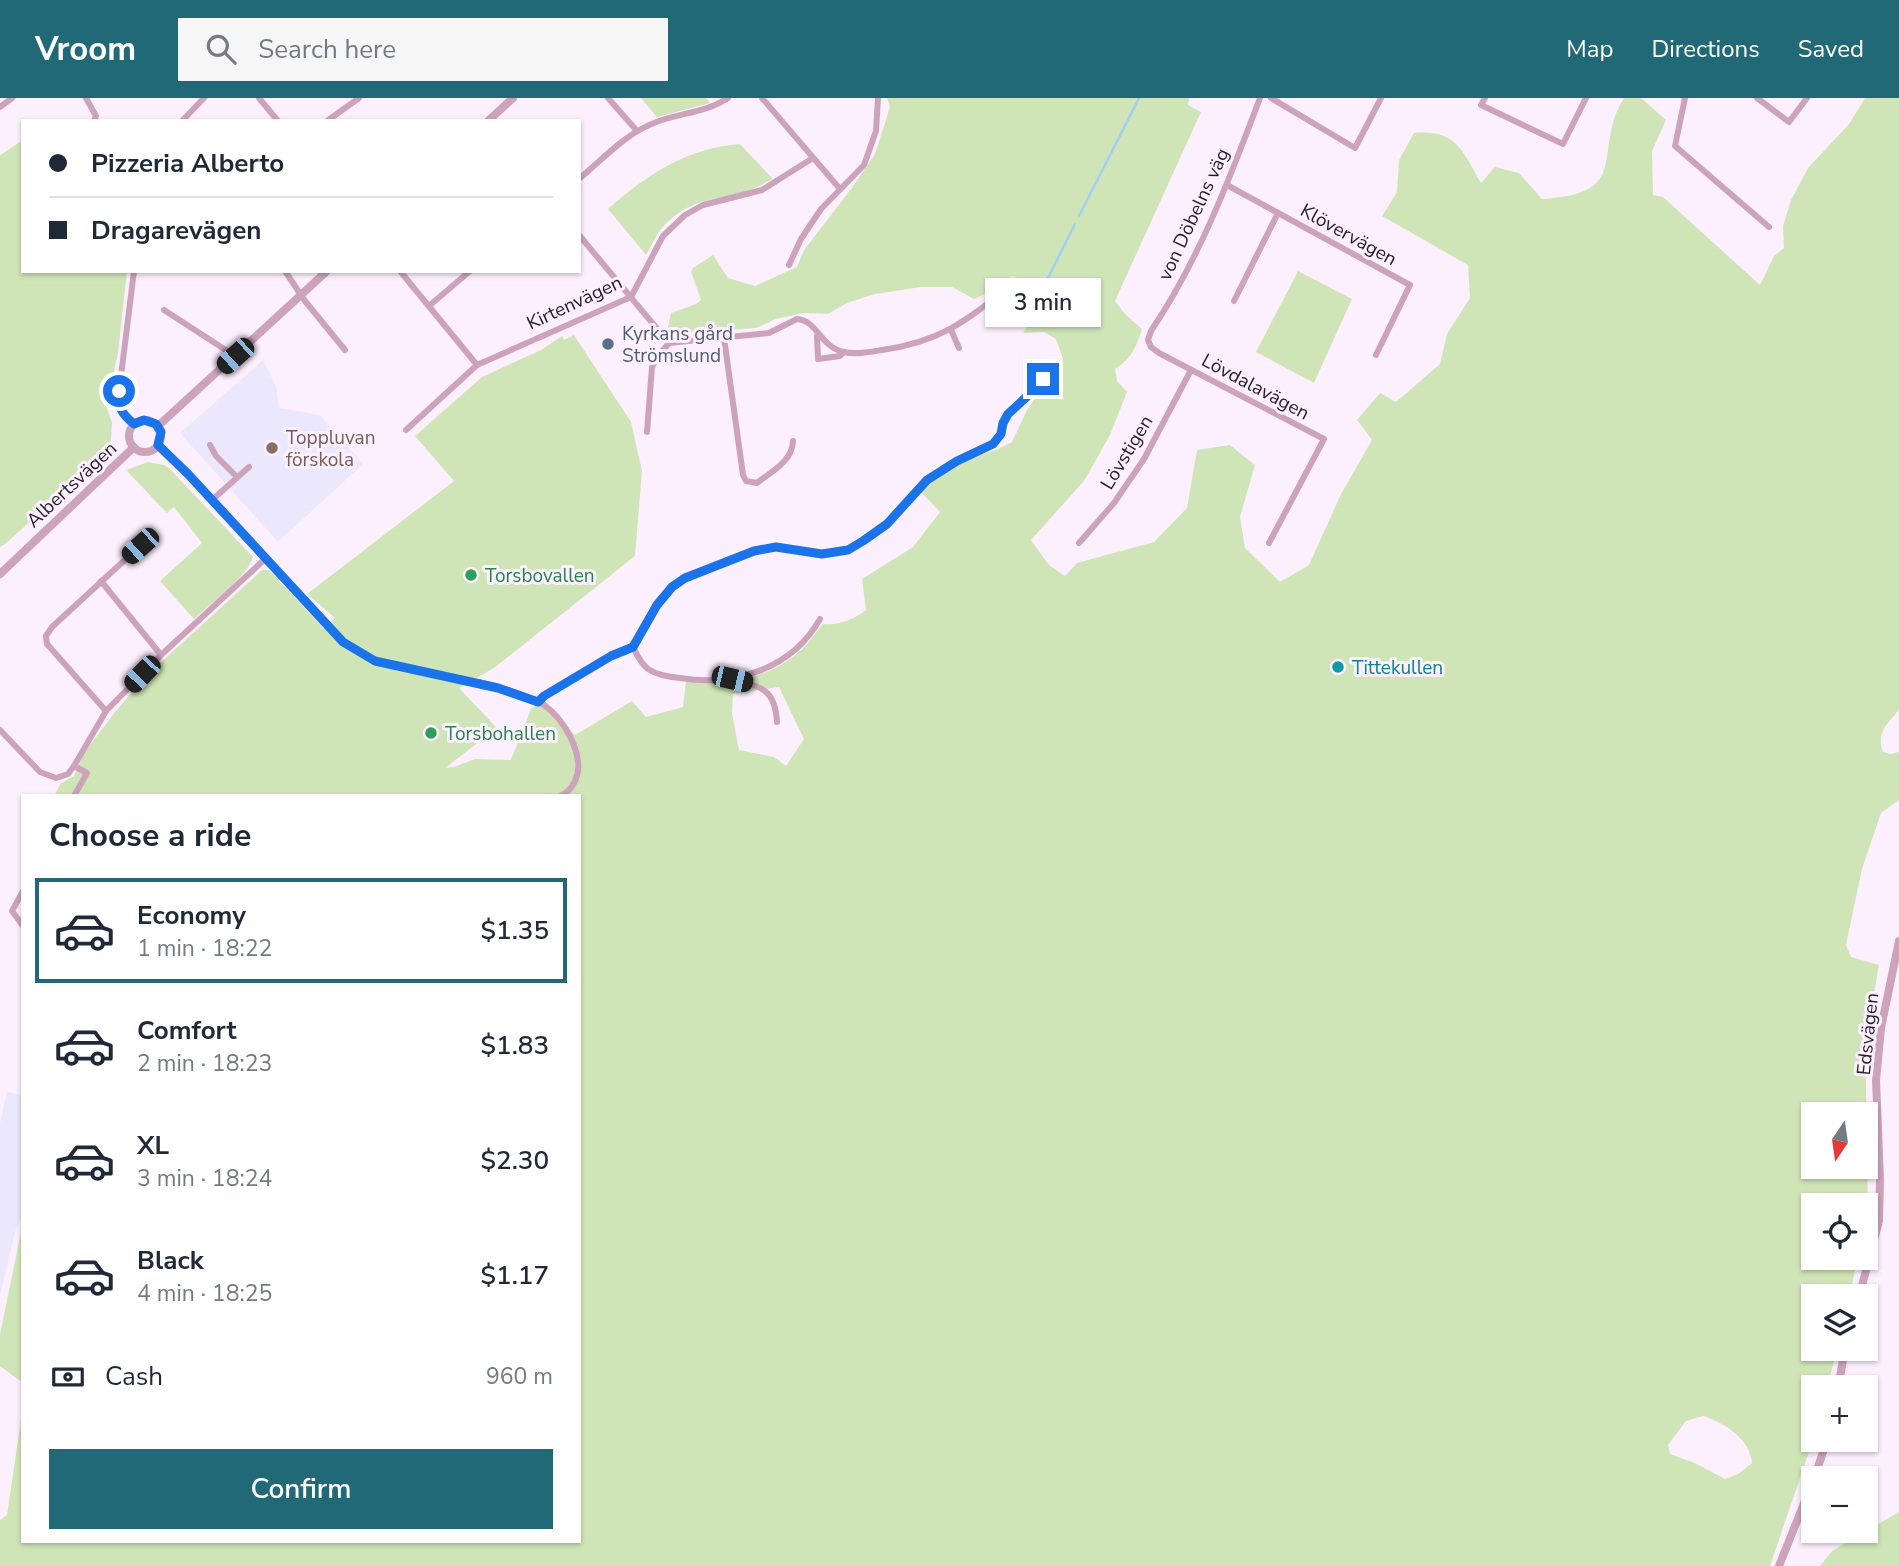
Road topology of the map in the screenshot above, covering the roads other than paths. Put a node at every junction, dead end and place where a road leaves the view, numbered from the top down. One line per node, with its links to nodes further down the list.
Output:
1 (12, 98): 19 (street)
2 (86, 98): 20 (street)
3 (204, 98): 21 (street)
4 (260, 98): 22 (street)
5 (359, 98): 23 (street)
6 (513, 98): 24 (street)
7 (608, 98): 25 (street)
8 (728, 98): 25 (street)
9 (762, 98): 26 (street)
10 (878, 98): 29 (street)
11 (1260, 98): 28 (street, von Döbelns väg)
12 (1271, 98): 13 (street)
13 (1381, 98)
14 (1485, 98): 15 (street)
15 (1586, 98)
16 (1685, 98): 31 (street)
17 (1757, 98): 18 (street)
18 (1807, 98)
19 (0, 107)
20 (95, 119)
21 (184, 119)
22 (276, 119)
23 (330, 119)
24 (490, 119)
25 (637, 131): 27 (street)
26 (813, 158): 29 (street); 41 (street, Kirtenvägen)
27 (581, 177)
28 (1227, 185): 30 (street, Klövervägen); 48 (street, von Döbelns väg)
29 (840, 189): 33 (street)
30 (1278, 213): 42 (street, Klövervägen); 53 (street, Klövervägen)
31 (1769, 227)
32 (581, 237): 41 (street)
33 (789, 265)
34 (134, 273): 58 (street)
35 (286, 273): 40 (street)
36 (325, 273): 40 (street)
37 (402, 273): 43 (street)
38 (468, 273): 43 (street)
39 (1015, 282): 45 (street)
40 (302, 295): 51 (street); 54 (street)
41 (631, 297): 49 (street); 55 (street, Kirtenvägen)
42 (1234, 301)
43 (429, 306): 55 (street)
44 (164, 310): 54 (street)
45 (950, 330): 50 (street); 52 (street)
46 (817, 335): 47 (street); 52 (street); 52 (street)
47 (724, 338): 49 (street); 62 (street)
48 (1148, 340): 56 (street, Lövdalavägen)
49 (669, 343): 61 (street)
50 (959, 348)
51 (345, 350)
52 (844, 352)
53 (1376, 355)
54 (235, 356): 59 (street)
55 (477, 365): 60 (street, Kirtenvägen)
56 (1191, 370): 69 (street, Lövstigen); 70 (street, Lövdalavägen)
57 (1043, 379): 76 (street)
58 (134, 424): 59 (street); 65 (street)
59 (158, 426): 63 (street)
60 (406, 430)
61 (647, 432)
62 (793, 441)
63 (158, 445): 65 (street); 68 (street)
64 (210, 445): 67 (street)
65 (134, 447): 73 (street, Albertsvägen)
66 (249, 467): 67 (street)
67 (237, 477): 68 (street)
68 (212, 500): 72 (street)
69 (1079, 543)
70 (1269, 543)
71 (140, 546): 74 (street)
72 (265, 559): 77 (street); 79 (street)
73 (0, 574)
74 (101, 581): 77 (street); 80 (street)
75 (820, 619): 78 (street)
76 (633, 647): 78 (street); 79 (street)
77 (161, 655): 80 (street)
78 (732, 679): 81 (street)
79 (538, 702): 85 (street)
80 (106, 711): 83 (street)
81 (777, 722)
82 (0, 730): 83 (street)
83 (75, 766): 84 (street)
84 (75, 794)
85 (566, 794)
86 (21, 895): 87 (street)
87 (21, 923)
88 (1899, 941): 89 (street, Edsvägen)
89 (1862, 1284)
90 (1801, 1512): 91 (street)
91 (1779, 1566)

